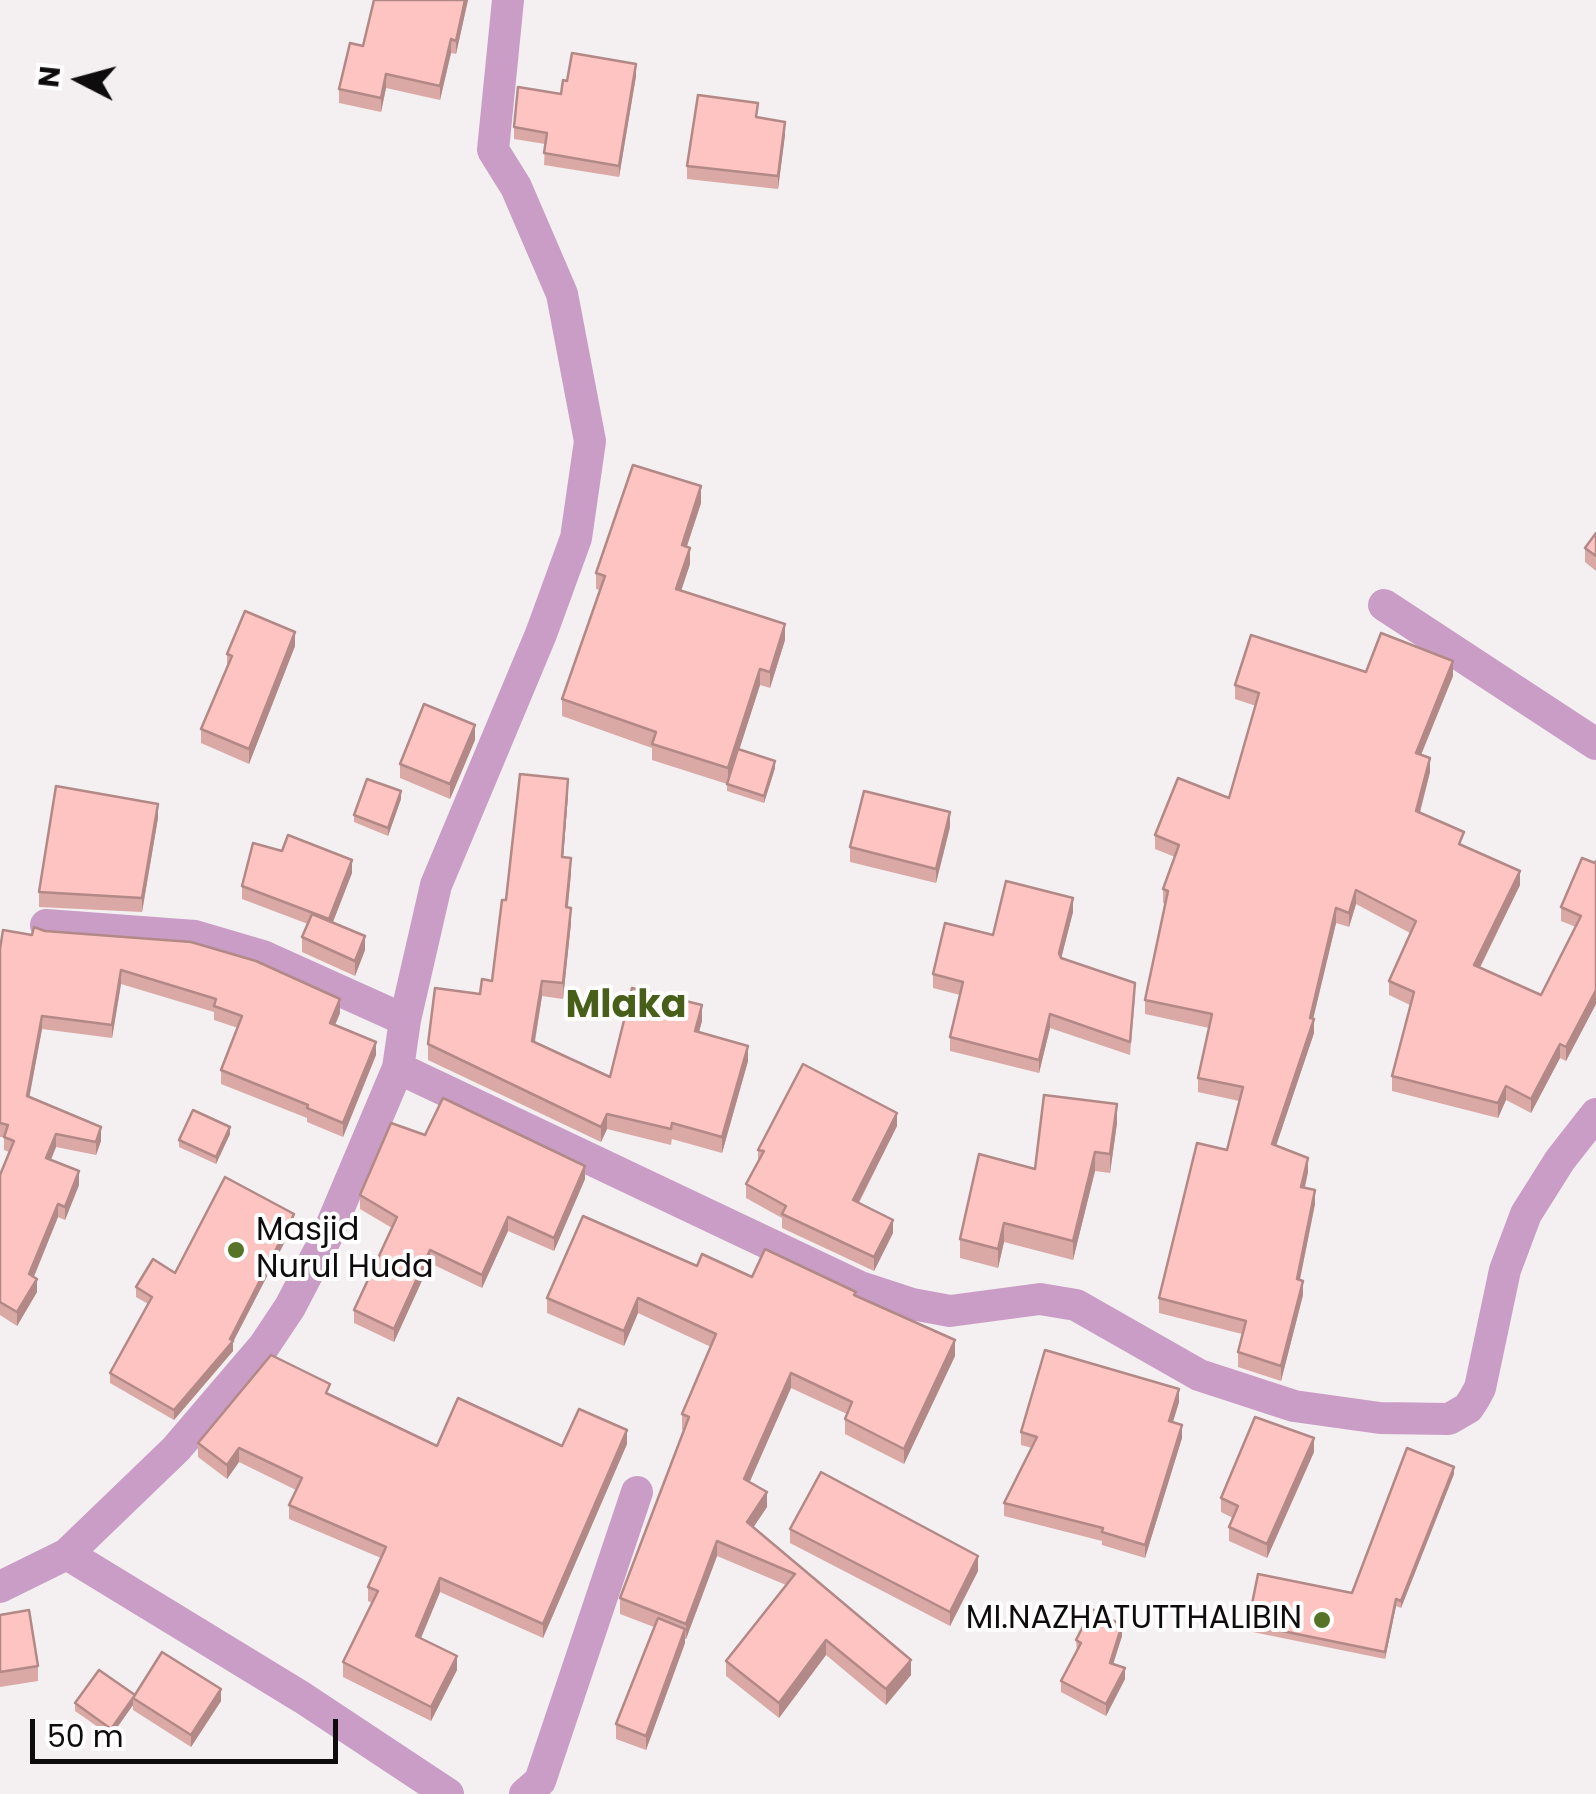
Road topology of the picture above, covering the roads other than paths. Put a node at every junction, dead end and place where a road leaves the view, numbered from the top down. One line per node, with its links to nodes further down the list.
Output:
1 (508, 0): 5 (street)
2 (1384, 605): 3 (street)
3 (1596, 744)
4 (46, 925): 5 (street)
5 (405, 1020): 6 (street)
6 (398, 1068): 7 (street); 9 (street)
7 (1596, 1114)
8 (637, 1492): 12 (street)
9 (67, 1554): 10 (street); 11 (street)
10 (0, 1587)
11 (448, 1794)
12 (525, 1794)

